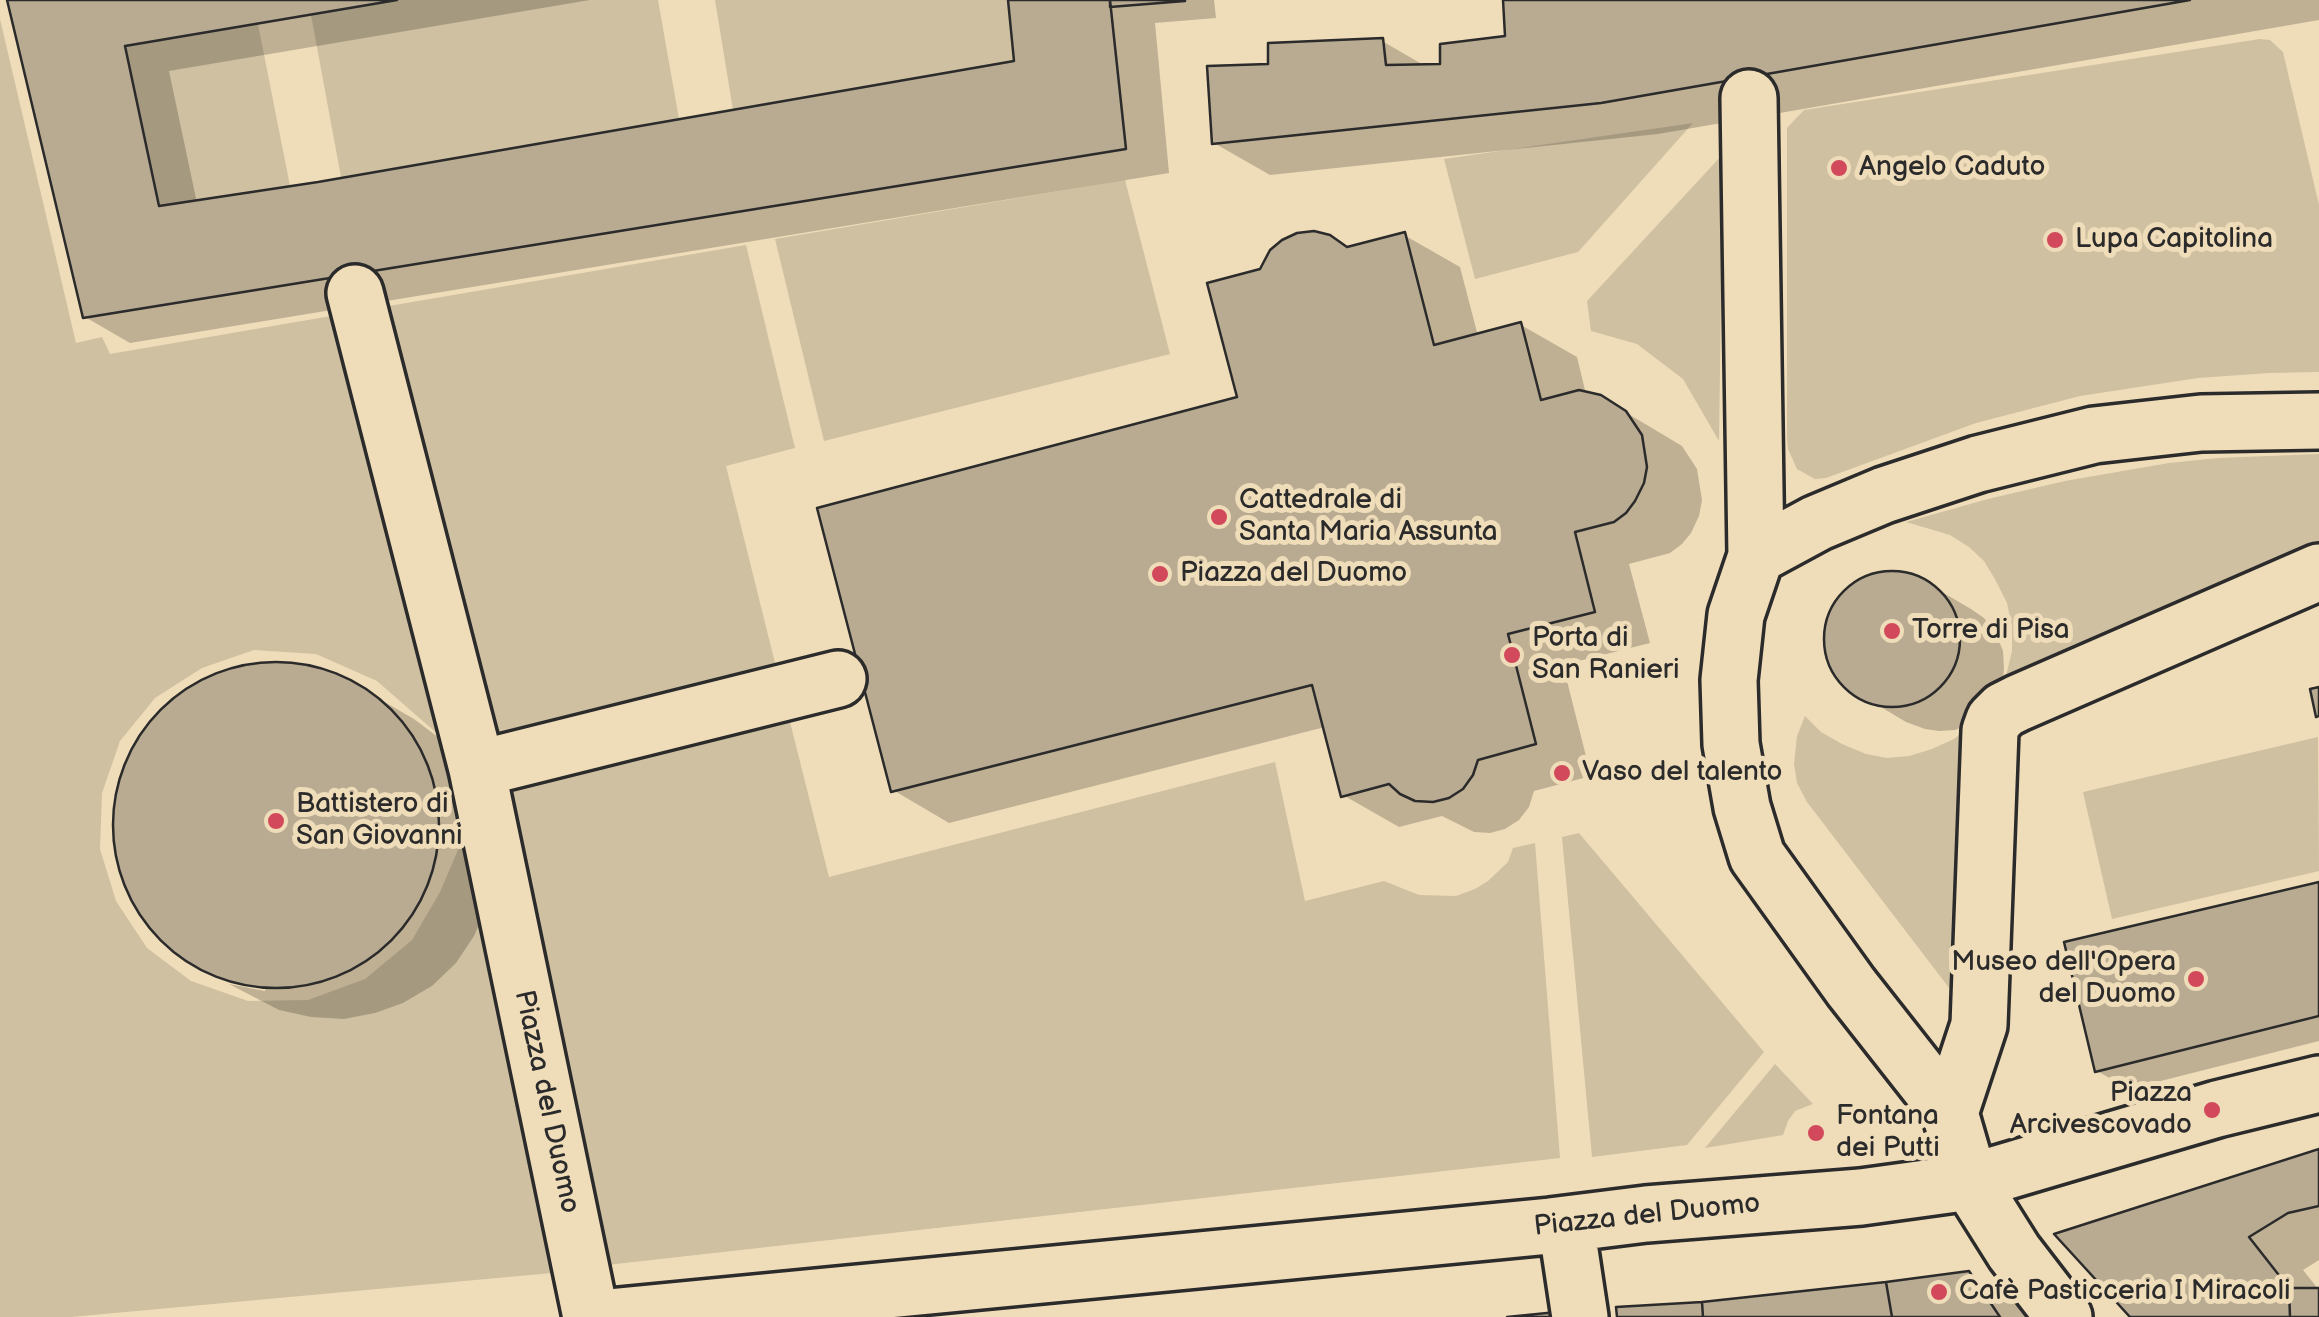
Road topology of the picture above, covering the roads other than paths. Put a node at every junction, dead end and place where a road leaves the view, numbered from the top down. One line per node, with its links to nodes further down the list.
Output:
1 (1749, 98): 4 (street)
2 (355, 293): 7 (street, Piazza del Duomo)
3 (2319, 421): 4 (street)
4 (1756, 556): 9 (street)
5 (2319, 572): 9 (street)
6 (838, 679): 7 (street)
7 (477, 769): 12 (street, Piazza del Duomo)
8 (2319, 1084): 10 (street, Piazza del Duomo)
9 (1950, 1113): 10 (street)
10 (1970, 1182): 11 (street, Piazza del Duomo); 15 (street)
11 (1566, 1224): 13 (street, Piazza del Duomo); 14 (street)
12 (591, 1317)
13 (608, 1317)
14 (1580, 1317)
15 (2064, 1317)

